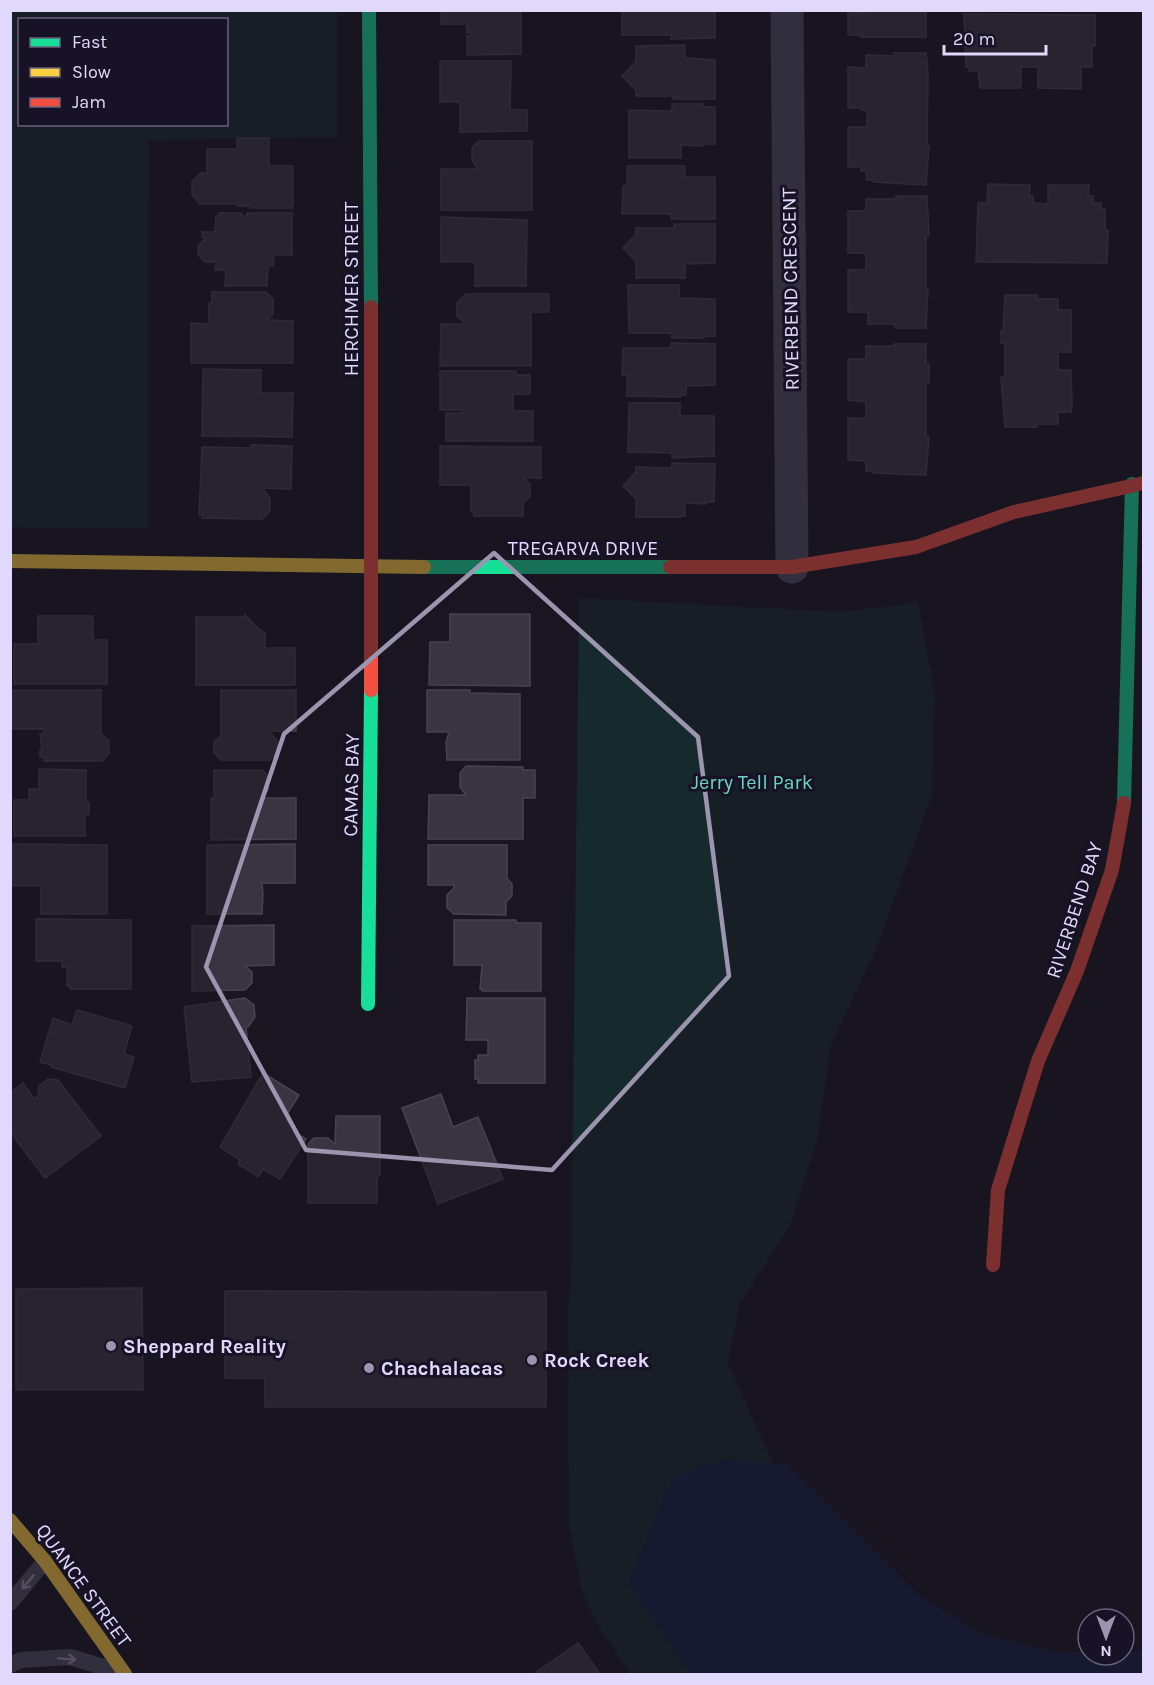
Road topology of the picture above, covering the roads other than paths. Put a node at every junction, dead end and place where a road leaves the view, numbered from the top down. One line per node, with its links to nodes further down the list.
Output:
1 (369, 10): 5 (street, HERCHMER STREET)
2 (787, 10): 6 (street, RIVERBEND CRESCENT)
3 (1138, 483): 6 (street, TREGARVA DRIVE); 8 (street, RIVERBEND BAY)
4 (10, 561): 5 (street, TREGARVA DRIVE)
5 (372, 567): 6 (street, TREGARVA DRIVE); 7 (street, CAMAS BAY)
6 (792, 567)
7 (368, 1004)
8 (993, 1265)
9 (10, 1520): 10 (street, QUANCE STREET)
10 (45, 1561): 11 (lane, one-way to 11); 13 (street, QUANCE STREET)
11 (10, 1602)
12 (10, 1665): 13 (lane, one-way to 13)
13 (125, 1674)

